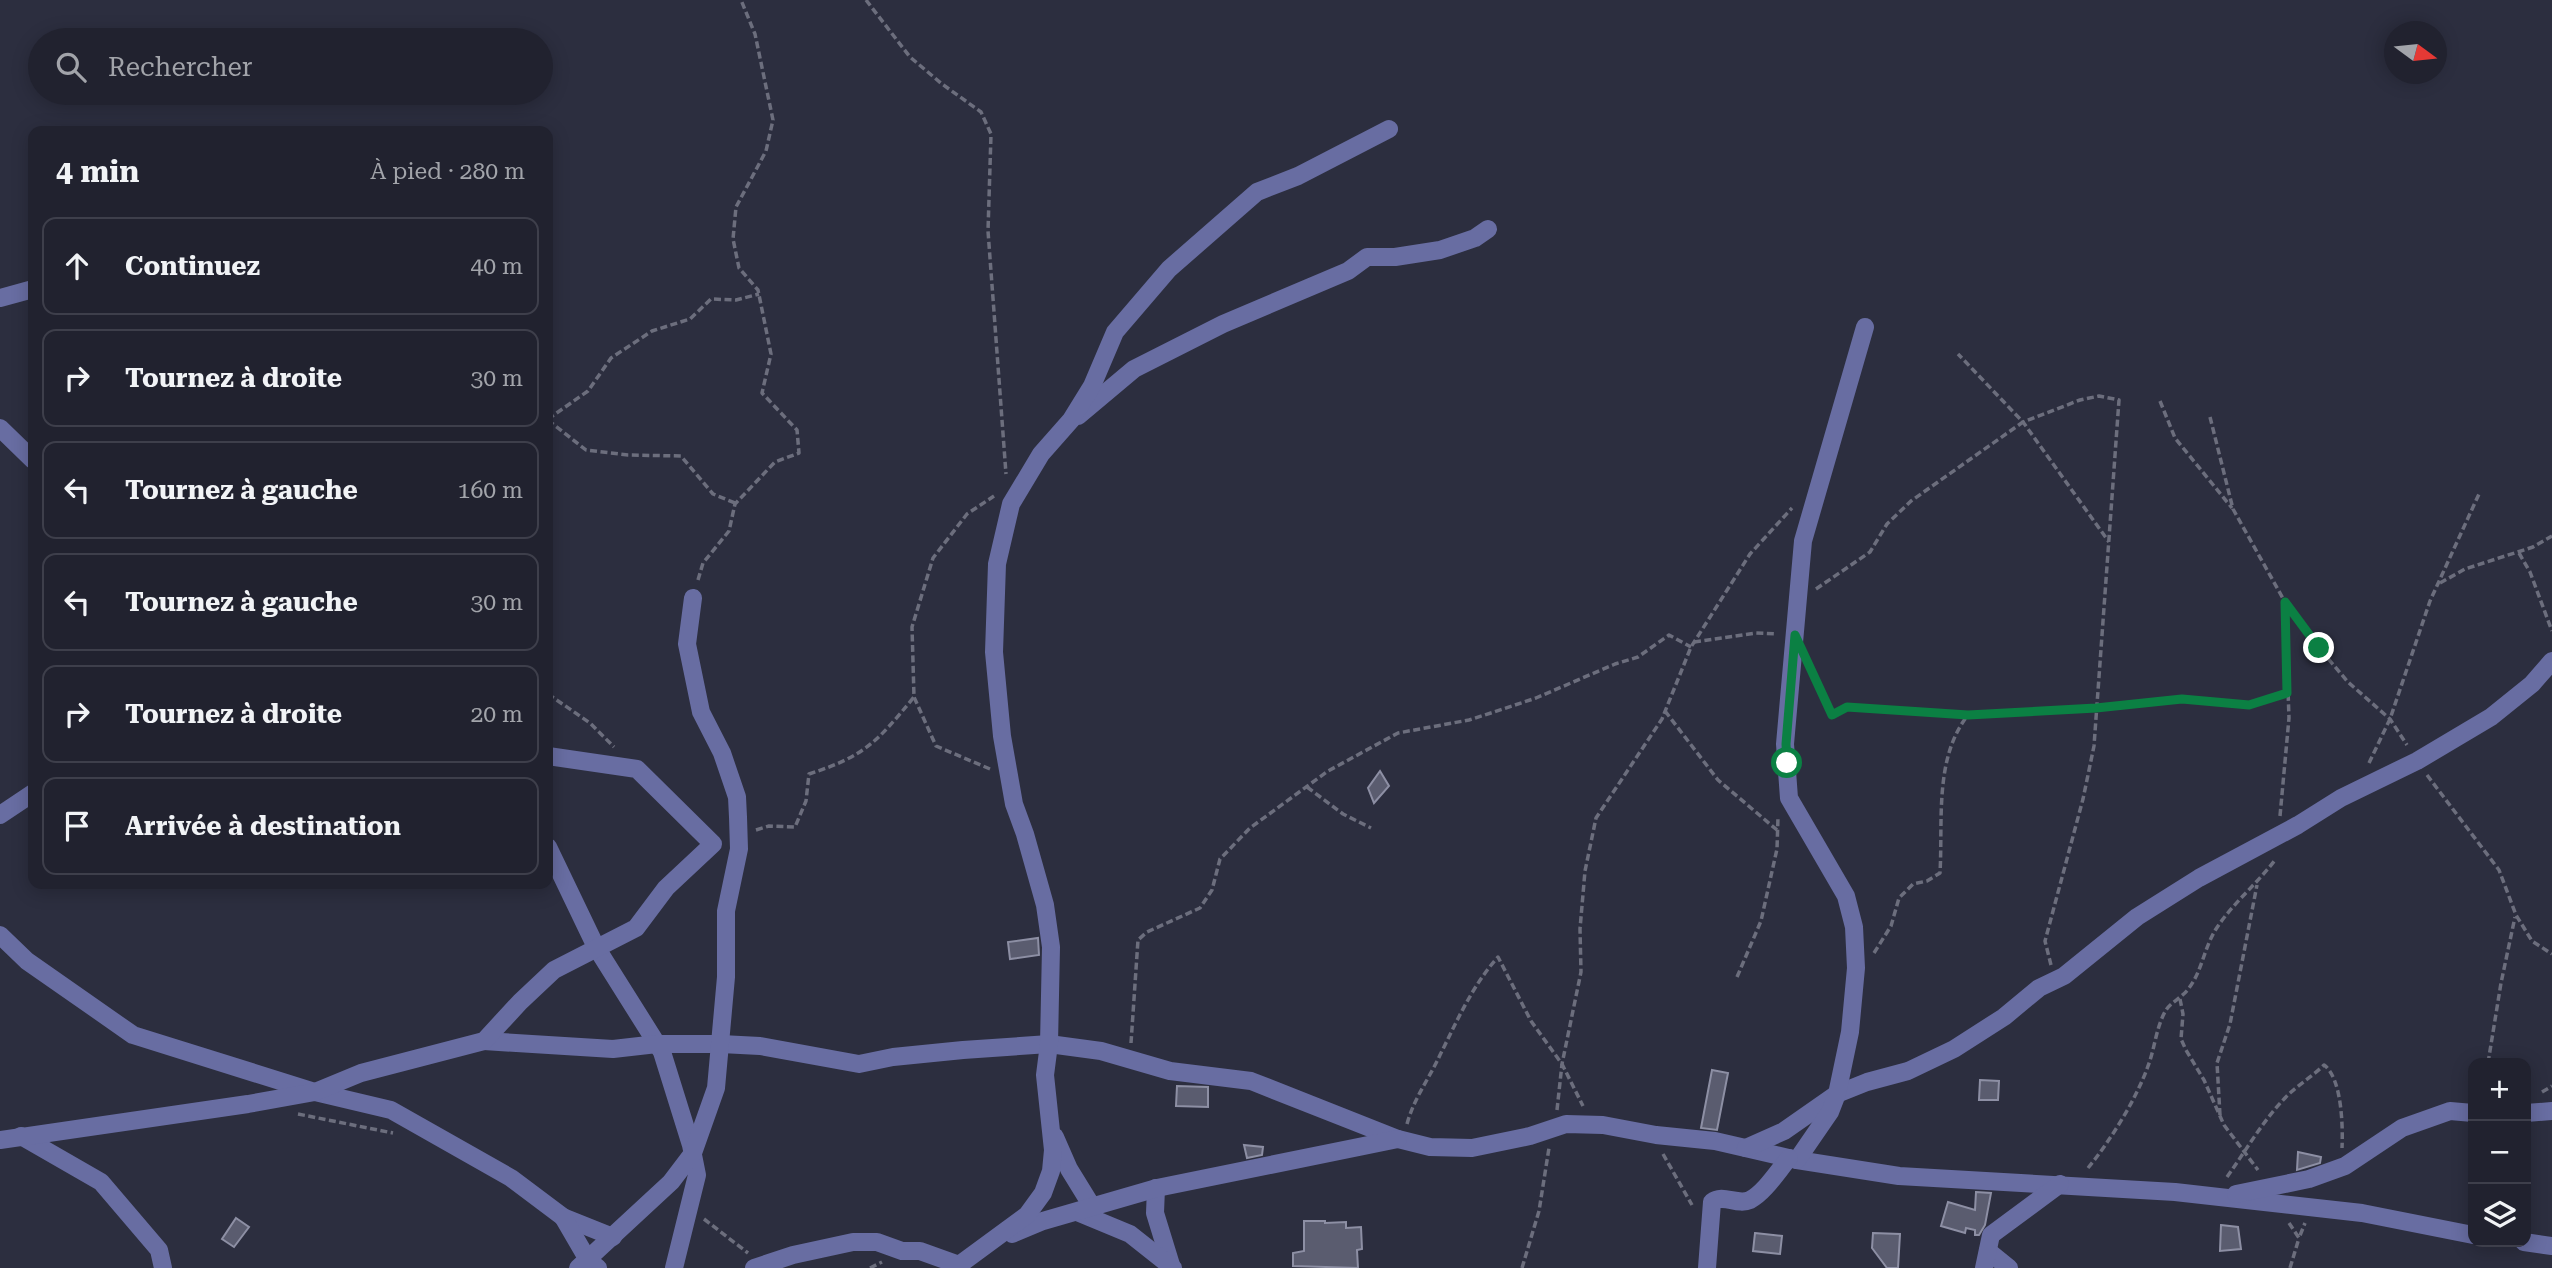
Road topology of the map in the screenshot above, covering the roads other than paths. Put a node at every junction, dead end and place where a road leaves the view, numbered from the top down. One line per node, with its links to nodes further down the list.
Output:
1 (1389, 129): 6 (street)
2 (1488, 229): 6 (street)
3 (28, 290): 4 (street)
4 (0, 298)
5 (1865, 327): 24 (street)
6 (1071, 420): 22 (street)
7 (0, 428): 8 (street)
8 (28, 455)
9 (693, 598): 14 (street)
10 (2552, 661): 24 (street)
11 (553, 757): 15 (street)
12 (28, 796): 13 (street)
13 (0, 815)
14 (738, 817): 15 (street); 21 (street)
15 (713, 844): 18 (street)
16 (553, 857): 18 (street)
17 (0, 935): 23 (street)
18 (596, 947): 19 (street); 20 (street)
19 (485, 1041): 20 (street); 23 (street)
20 (657, 1044): 21 (street); 33 (street)
21 (721, 1044): 22 (street); 33 (street)
22 (1049, 1044): 28 (street); 30 (street)
23 (315, 1091): 29 (street); 39 (street)
24 (1837, 1094): 32 (street); 34 (street)
25 (2552, 1111): 27 (street)
26 (2468, 1113): 37 (street)
27 (2531, 1113)
28 (1049, 1124): 38 (street); 42 (street)
29 (21, 1136): 31 (street); 50 (street)
30 (1398, 1139): 32 (street); 36 (street)
31 (0, 1140)
32 (1746, 1148): 34 (street)
33 (693, 1153): 41 (street); 51 (street)
34 (1793, 1159): 35 (street); 52 (street)
35 (2066, 1184): 37 (street); 45 (street)
36 (1156, 1188): 38 (street); 47 (street)
37 (2217, 1197): 40 (street)
38 (1085, 1210): 42 (street); 47 (street)
39 (563, 1217): 41 (street); 46 (street)
40 (2468, 1233)
41 (614, 1237): 46 (street)
42 (995, 1238): 49 (street)
43 (2531, 1243): 44 (street)
44 (2552, 1245)
45 (1986, 1260): 53 (street)
46 (588, 1265)
47 (1165, 1265)
48 (758, 1266): 49 (street)
49 (959, 1266)
50 (163, 1268)
51 (674, 1268)
52 (1707, 1268)
53 (2009, 1268)

